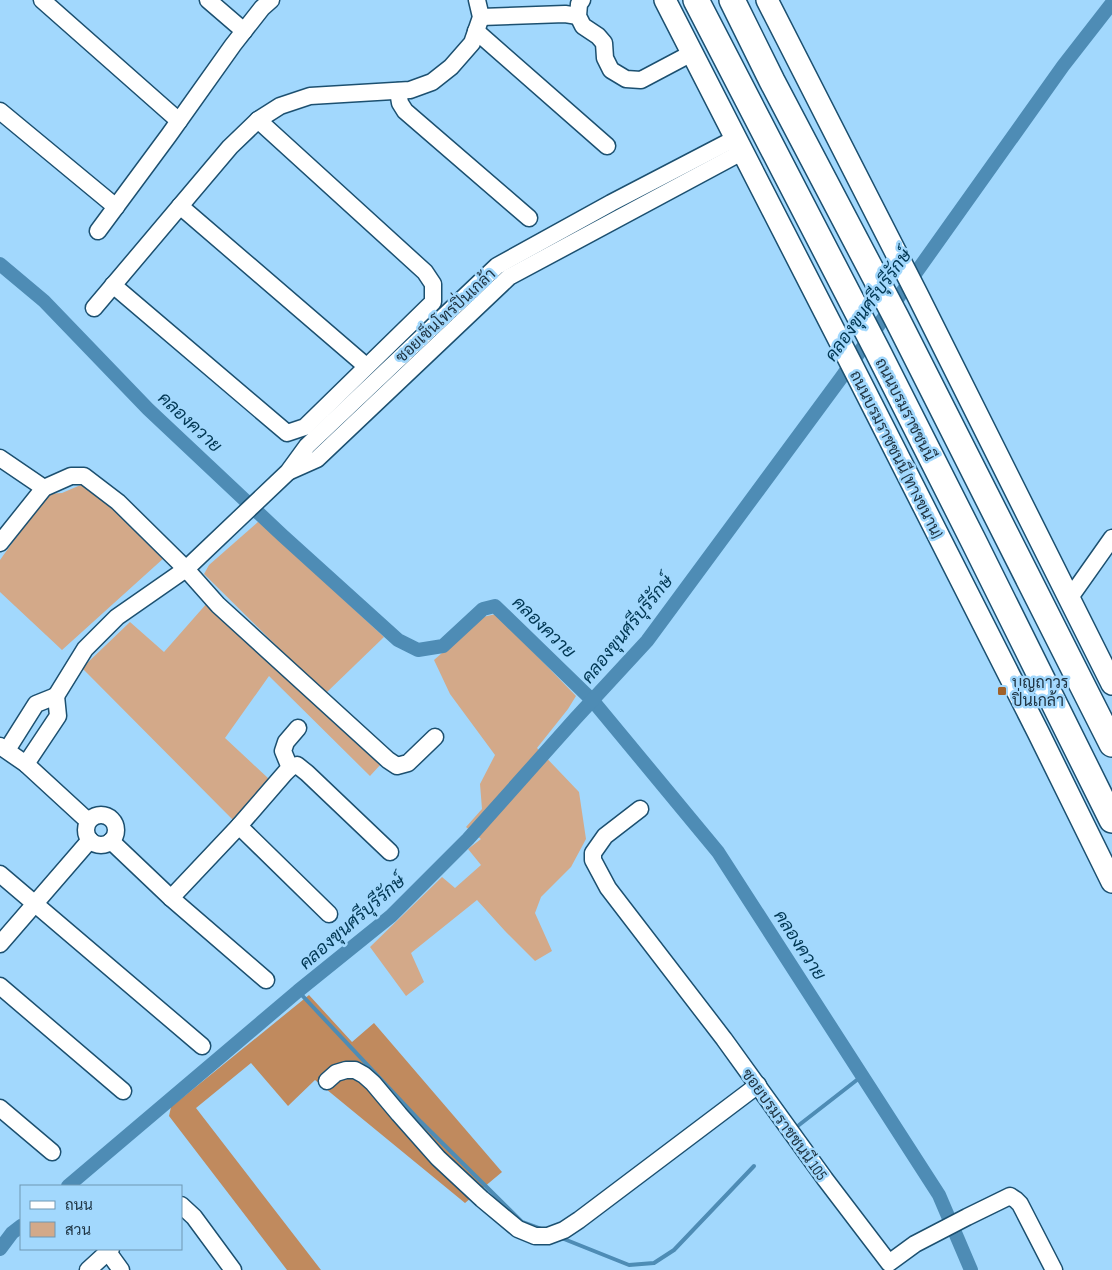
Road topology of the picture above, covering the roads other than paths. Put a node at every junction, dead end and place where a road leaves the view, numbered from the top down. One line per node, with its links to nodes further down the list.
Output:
1 (42, 0): 17 (street)
2 (208, 0): 12 (street)
3 (271, 0): 12 (street)
4 (477, 0): 11 (street)
5 (582, 0): 10 (street)
6 (665, 0): 13 (main road, ถนนบรมราชชนนี (ทางขนาน))
7 (696, 0): 42 (highway, ถนนบรมราชชนนี)
8 (732, 0): 37 (highway, ถนนบรมราชชนนี)
9 (767, 0): 32 (main road)
10 (578, 16): 11 (street); 13 (street)
11 (478, 24): 14 (street); 19 (street)
12 (244, 31): 17 (street)
13 (692, 54): 18 (main road, ถนนบรมราชชนนี (ทางขนาน))
14 (398, 91): 16 (street); 22 (street)
15 (0, 111): 21 (street)
16 (258, 120): 20 (street); 26 (street)
17 (179, 121): 21 (street)
18 (739, 145): 31 (street, ซอยเซ็นโทรปิ่นเกล้า); 49 (main road, ถนนบรมราชชนนี (ทางขนาน))
19 (607, 146)
20 (180, 206): 24 (street); 26 (street)
21 (116, 207): 23 (street)
22 (529, 218)
23 (98, 231)
24 (113, 285): 25 (street); 26 (street)
25 (94, 308)
26 (366, 366)
27 (0, 458): 28 (street)
28 (44, 488): 30 (street); 31 (street)
29 (1112, 538): 32 (street)
30 (0, 543)
31 (186, 569): 34 (street, ซอยเซ็นโทรปิ่นเกล้า); 36 (street)
32 (1069, 599): 33 (main road)
33 (1112, 684)
34 (56, 696): 38 (street); 39 (street)
35 (298, 728): 40 (street)
36 (435, 737)
37 (1112, 744)
38 (3, 748): 39 (street)
39 (26, 764): 43 (street)
40 (290, 768): 44 (street); 47 (street)
41 (640, 809): 58 (street, ซอยบรมราชชนนี 105)
42 (1112, 820)
43 (88, 821): 45 (street); 46 (street)
44 (239, 826): 50 (street); 52 (street)
45 (90, 840): 46 (street); 51 (street)
46 (111, 841): 50 (street)
47 (390, 852)
48 (0, 874): 51 (street)
49 (1112, 882)
50 (171, 898): 54 (street)
51 (35, 903): 53 (street); 56 (street)
52 (329, 914)
53 (0, 944)
54 (266, 980)
55 (0, 986): 59 (street)
56 (202, 1046)
57 (327, 1081): 58 (street)
58 (758, 1085): 64 (street, ซอยบรมราชชนนี 105)
59 (123, 1091)
60 (0, 1108): 61 (street)
61 (52, 1152)
62 (182, 1206): 67 (street)
63 (109, 1250): 65 (street); 66 (street)
64 (884, 1266): 68 (street, ซอยบรมราชชนนี 105)
65 (88, 1270)
66 (121, 1270)
67 (233, 1270)
68 (1054, 1270)

